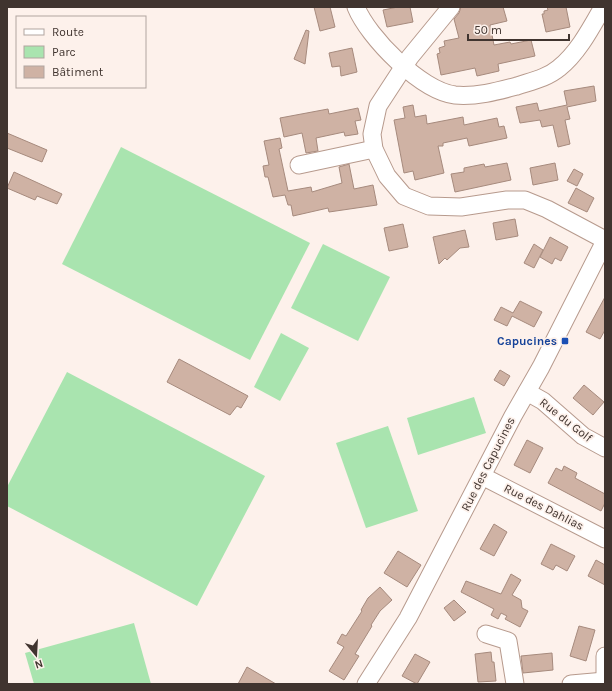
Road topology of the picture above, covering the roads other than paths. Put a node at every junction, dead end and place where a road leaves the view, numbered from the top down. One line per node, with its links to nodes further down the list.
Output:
1 (356, 7): 4 (street)
2 (451, 7): 4 (street)
3 (603, 7): 4 (street)
4 (403, 67): 5 (street)
5 (374, 149): 6 (street); 7 (street)
6 (299, 165)
7 (605, 240): 8 (street, Rue des Capucines)
8 (527, 392): 9 (street, Rue du Golf); 10 (street, Rue des Capucines)
9 (602, 443)
10 (482, 476): 11 (street, Rue des Dahlias); 15 (street, Rue des Capucines)
11 (605, 539)
12 (486, 634): 16 (street)
13 (605, 657): 14 (street)
14 (605, 681): 17 (street); 18 (street)
15 (366, 684)
16 (515, 684)
17 (571, 684)
18 (605, 684)

